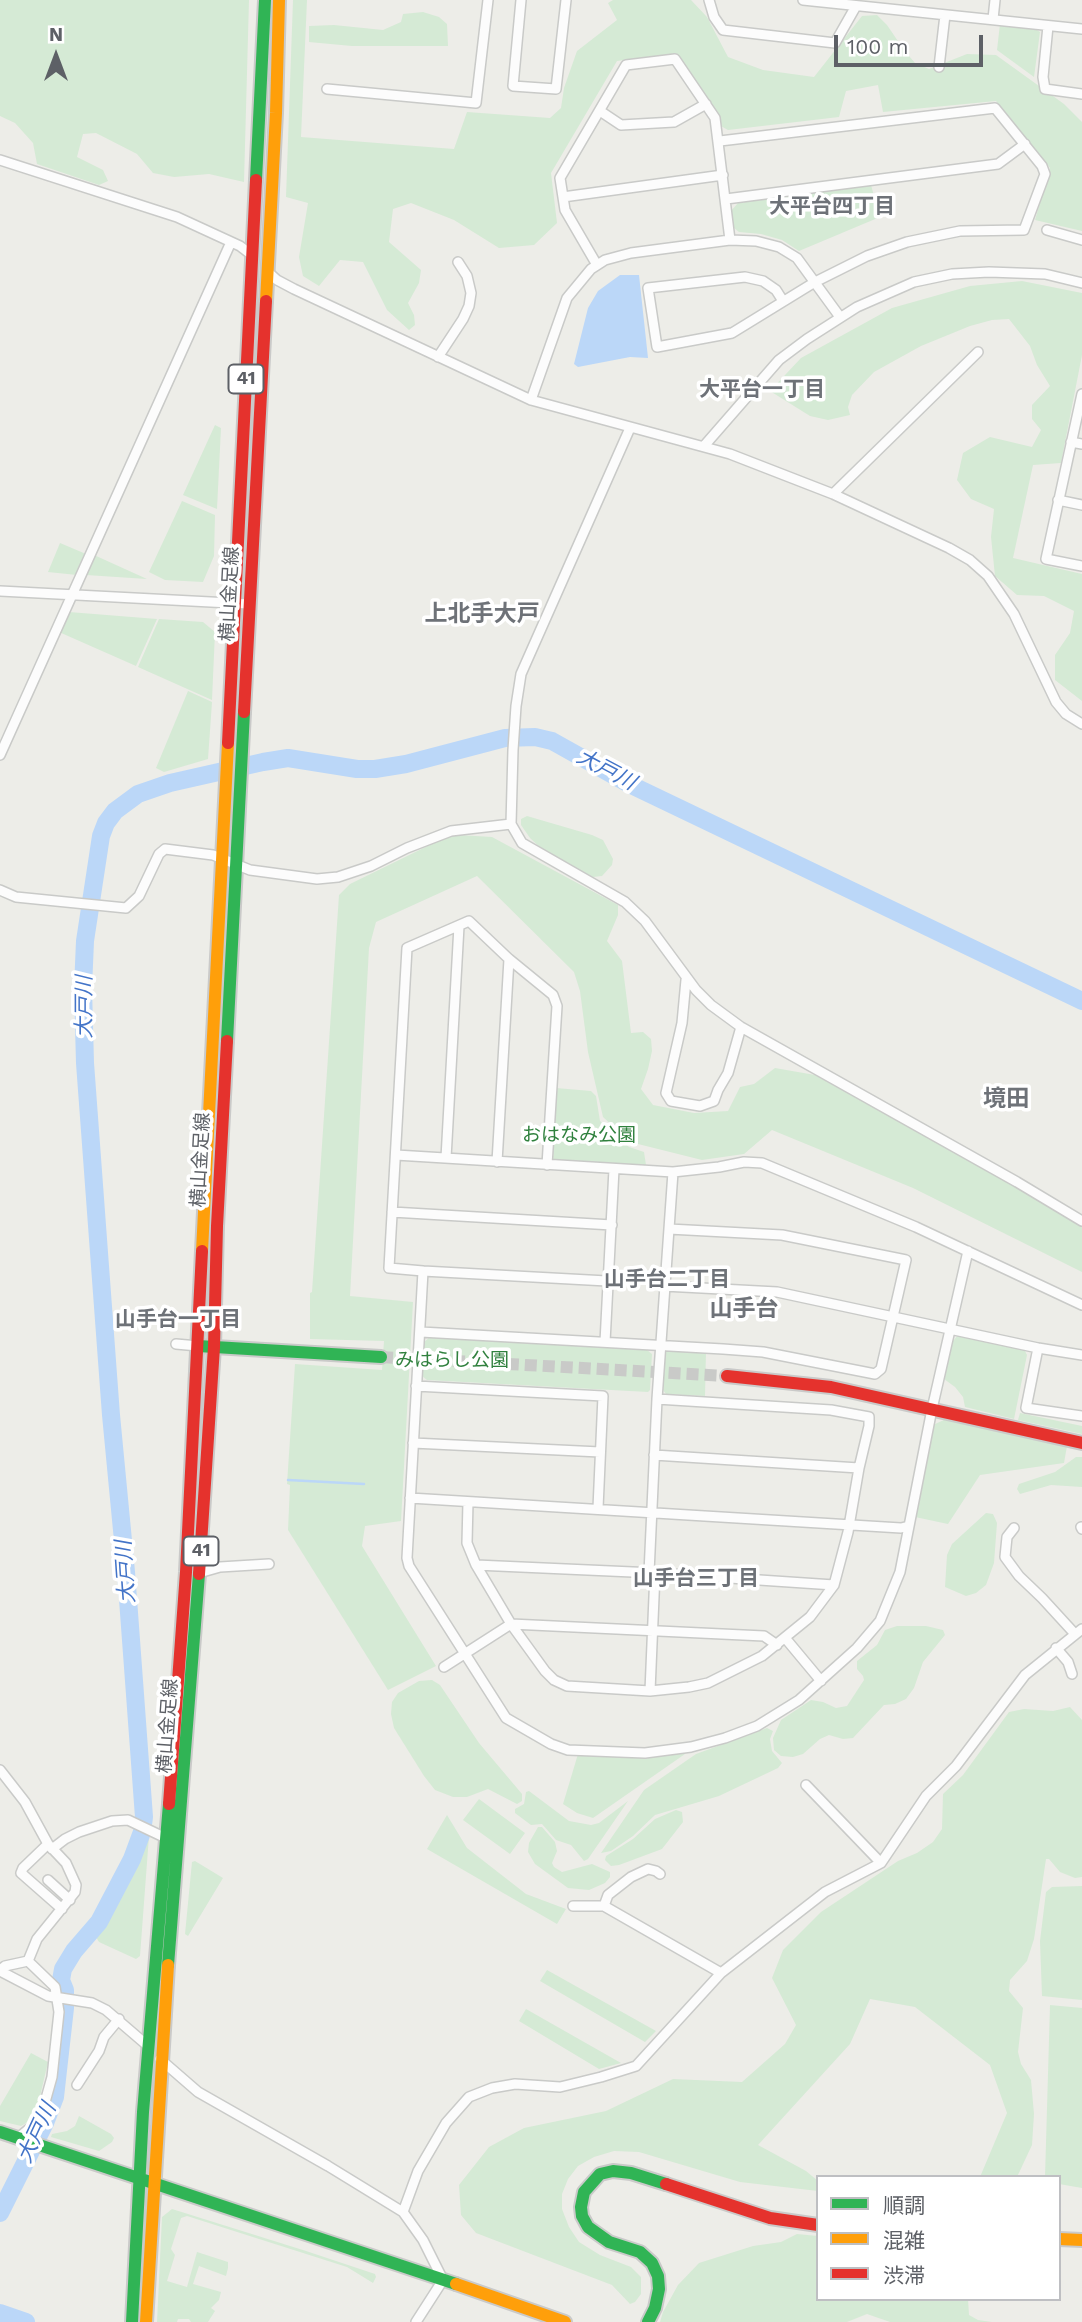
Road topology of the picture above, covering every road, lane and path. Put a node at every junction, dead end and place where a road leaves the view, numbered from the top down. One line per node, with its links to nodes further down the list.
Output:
1 (265, 0): 29 (main road, 横山金足線 / 41)
2 (279, 0): 32 (main road, 横山金足線 / 41)
3 (488, 0): 15 (street)
4 (521, 0): 5 (street)
5 (566, 0)
6 (709, 0): 9 (street)
7 (803, 0): 9 (street)
8 (995, 0): 11 (street)
9 (856, 6): 10 (street)
10 (945, 15): 11 (street); 14 (street)
11 (993, 19): 12 (street)
12 (1048, 26): 13 (street); 16 (street)
13 (1082, 29)
14 (939, 67)
15 (327, 89)
16 (1082, 94)
17 (706, 104): 18 (street); 18 (street); 19 (street)
18 (600, 111): 23 (street)
19 (720, 141): 20 (street); 22 (street)
20 (1025, 144): 24 (street); 33 (street)
21 (0, 160): 28 (street)
22 (723, 174): 23 (street); 24 (street)
23 (563, 197): 31 (street)
24 (726, 199): 26 (street)
25 (1047, 230): 27 (street)
26 (730, 240): 31 (street); 33 (street)
27 (1082, 240)
28 (231, 242): 29 (street); 50 (street)
29 (252, 255): 32 (street); 51 (main road, 横山金足線 / 41)
30 (458, 262): 38 (street)
31 (597, 265): 40 (street)
32 (267, 271): 38 (street); 52 (main road, 横山金足線 / 41)
33 (815, 282): 35 (street); 36 (street)
34 (1082, 283): 36 (street)
35 (783, 300): 35 (street)
36 (840, 317): 44 (street)
37 (978, 352): 45 (street)
38 (438, 357): 40 (street)
39 (1082, 394): 42 (street)
40 (531, 401): 41 (street)
41 (629, 428): 44 (street); 57 (street)
42 (1071, 442): 43 (street); 46 (street)
43 (1082, 444)
44 (704, 446): 45 (street)
45 (833, 494): 53 (street)
46 (1058, 500): 47 (street); 48 (street)
47 (1082, 505)
48 (1082, 566)
49 (0, 591): 50 (street)
50 (73, 596): 51 (street); 54 (street)
51 (235, 603): 52 (street); 55 (main road, 横山金足線 / 41)
52 (249, 604): 55 (main road, 横山金足線 / 41)
53 (1082, 724)
54 (0, 755)
55 (234, 757): 56 (main road, 横山金足線 / 41)
56 (233, 780): 58 (main road, 横山金足線 / 41); 59 (main road, 横山金足線 / 41)
57 (511, 824): 59 (street); 63 (street)
58 (223, 860): 59 (street); 60 (street); 86 (main road, 横山金足線 / 41)
59 (236, 865): 87 (main road, 横山金足線 / 41)
60 (0, 890)
61 (459, 926): 62 (street); 65 (street); 66 (street)
62 (509, 959): 67 (street); 68 (street)
63 (686, 980): 64 (street); 64 (street)
64 (741, 1027): 72 (street)
65 (396, 1154): 66 (street); 71 (street)
66 (446, 1158): 67 (street)
67 (497, 1162): 68 (street)
68 (547, 1165): 69 (street)
69 (614, 1169): 70 (street); 73 (street)
70 (673, 1171): 74 (street); 75 (street)
71 (392, 1212): 73 (street); 76 (street)
72 (1082, 1221)
73 (612, 1225): 77 (street)
74 (668, 1229): 78 (street); 80 (street)
75 (968, 1251): 79 (street); 81 (street)
76 (423, 1271): 77 (street); 82 (street)
77 (607, 1281): 83 (street)
78 (664, 1286): 80 (street); 85 (street)
79 (1082, 1305)
80 (894, 1315): 81 (street); 85 (street)
81 (951, 1328): 88 (street); 94 (street)
82 (421, 1332): 83 (street); 92 (street)
83 (605, 1342): 85 (street)
84 (176, 1344): 86 (street)
85 (661, 1345): 93 (street)
86 (198, 1346): 87 (main road); 126 (main road, 横山金足線 / 41)
87 (214, 1347): 90 (main road); 110 (main road, 横山金足線 / 41)
88 (1038, 1348): 89 (street); 95 (street)
89 (1082, 1355)
90 (381, 1357)
91 (727, 1376): 94 (main road)
92 (416, 1386): 96 (street); 98 (street)
93 (657, 1399): 99 (street); 100 (street)
94 (933, 1409): 97 (main road); 106 (street)
95 (1082, 1416)
96 (413, 1443): 98 (street); 101 (street)
97 (1082, 1443)
98 (600, 1452): 103 (street)
99 (654, 1455): 100 (street); 104 (street)
100 (859, 1468): 105 (street)
101 (410, 1498): 102 (street); 119 (street)
102 (468, 1502): 103 (street); 109 (street)
103 (597, 1508): 104 (street)
104 (652, 1513): 105 (street); 111 (street)
105 (849, 1524): 106 (street); 112 (street)
106 (909, 1526): 122 (street)
107 (1014, 1528): 115 (street)
108 (269, 1564): 110 (street)
109 (476, 1565): 111 (street); 113 (street)
110 (199, 1573): 127 (main road, 横山金足線 / 41)
111 (652, 1573): 112 (street); 114 (street)
112 (834, 1585): 116 (street)
113 (511, 1624): 114 (street); 119 (street); 123 (street)
114 (652, 1630): 117 (street); 123 (street)
115 (1079, 1631): 118 (street)
116 (786, 1639): 117 (street); 122 (street)
117 (777, 1645): 123 (street)
118 (1056, 1647): 121 (street); 129 (street)
119 (465, 1654): 120 (street); 122 (street)
120 (444, 1667)
121 (1072, 1674)
122 (821, 1681)
123 (650, 1691)
124 (0, 1770): 128 (street)
125 (806, 1785): 129 (street)
126 (166, 1838): 127 (street); 128 (street); 141 (main road, 横山金足線 / 41)
127 (179, 1845): 142 (main road, 横山金足線 / 41)
128 (50, 1847): 132 (street); 135 (street)
129 (881, 1863): 138 (street)
130 (660, 1874): 134 (street)
131 (48, 1880): 132 (street)
132 (70, 1900): 135 (street)
133 (573, 1906): 134 (street)
134 (604, 1906): 138 (street)
135 (62, 1909): 136 (street)
136 (28, 1961): 137 (street); 139 (street)
137 (0, 1971): 139 (street)
138 (721, 1973): 148 (street)
139 (59, 1998): 140 (street); 145 (street)
140 (119, 2020): 141 (street); 143 (street)
141 (149, 2046): 142 (street); 146 (main road, 横山金足線 / 41)
142 (160, 2060): 147 (main road, 横山金足線 / 41); 148 (street)
143 (77, 2085)
144 (0, 2132): 145 (main road)
145 (27, 2142): 146 (main road)
146 (139, 2179): 147 (main road); 153 (main road, 横山金足線 / 41)
147 (152, 2184): 152 (main road); 154 (main road, 横山金足線 / 41)
148 (403, 2212): 152 (street)
149 (816, 2225): 157 (main road)
150 (1061, 2239): 151 (main road)
151 (1082, 2240)
152 (443, 2280): 155 (street); 156 (main road)
153 (132, 2322)
154 (146, 2322)
155 (416, 2322)
156 (565, 2322)
157 (648, 2322)

